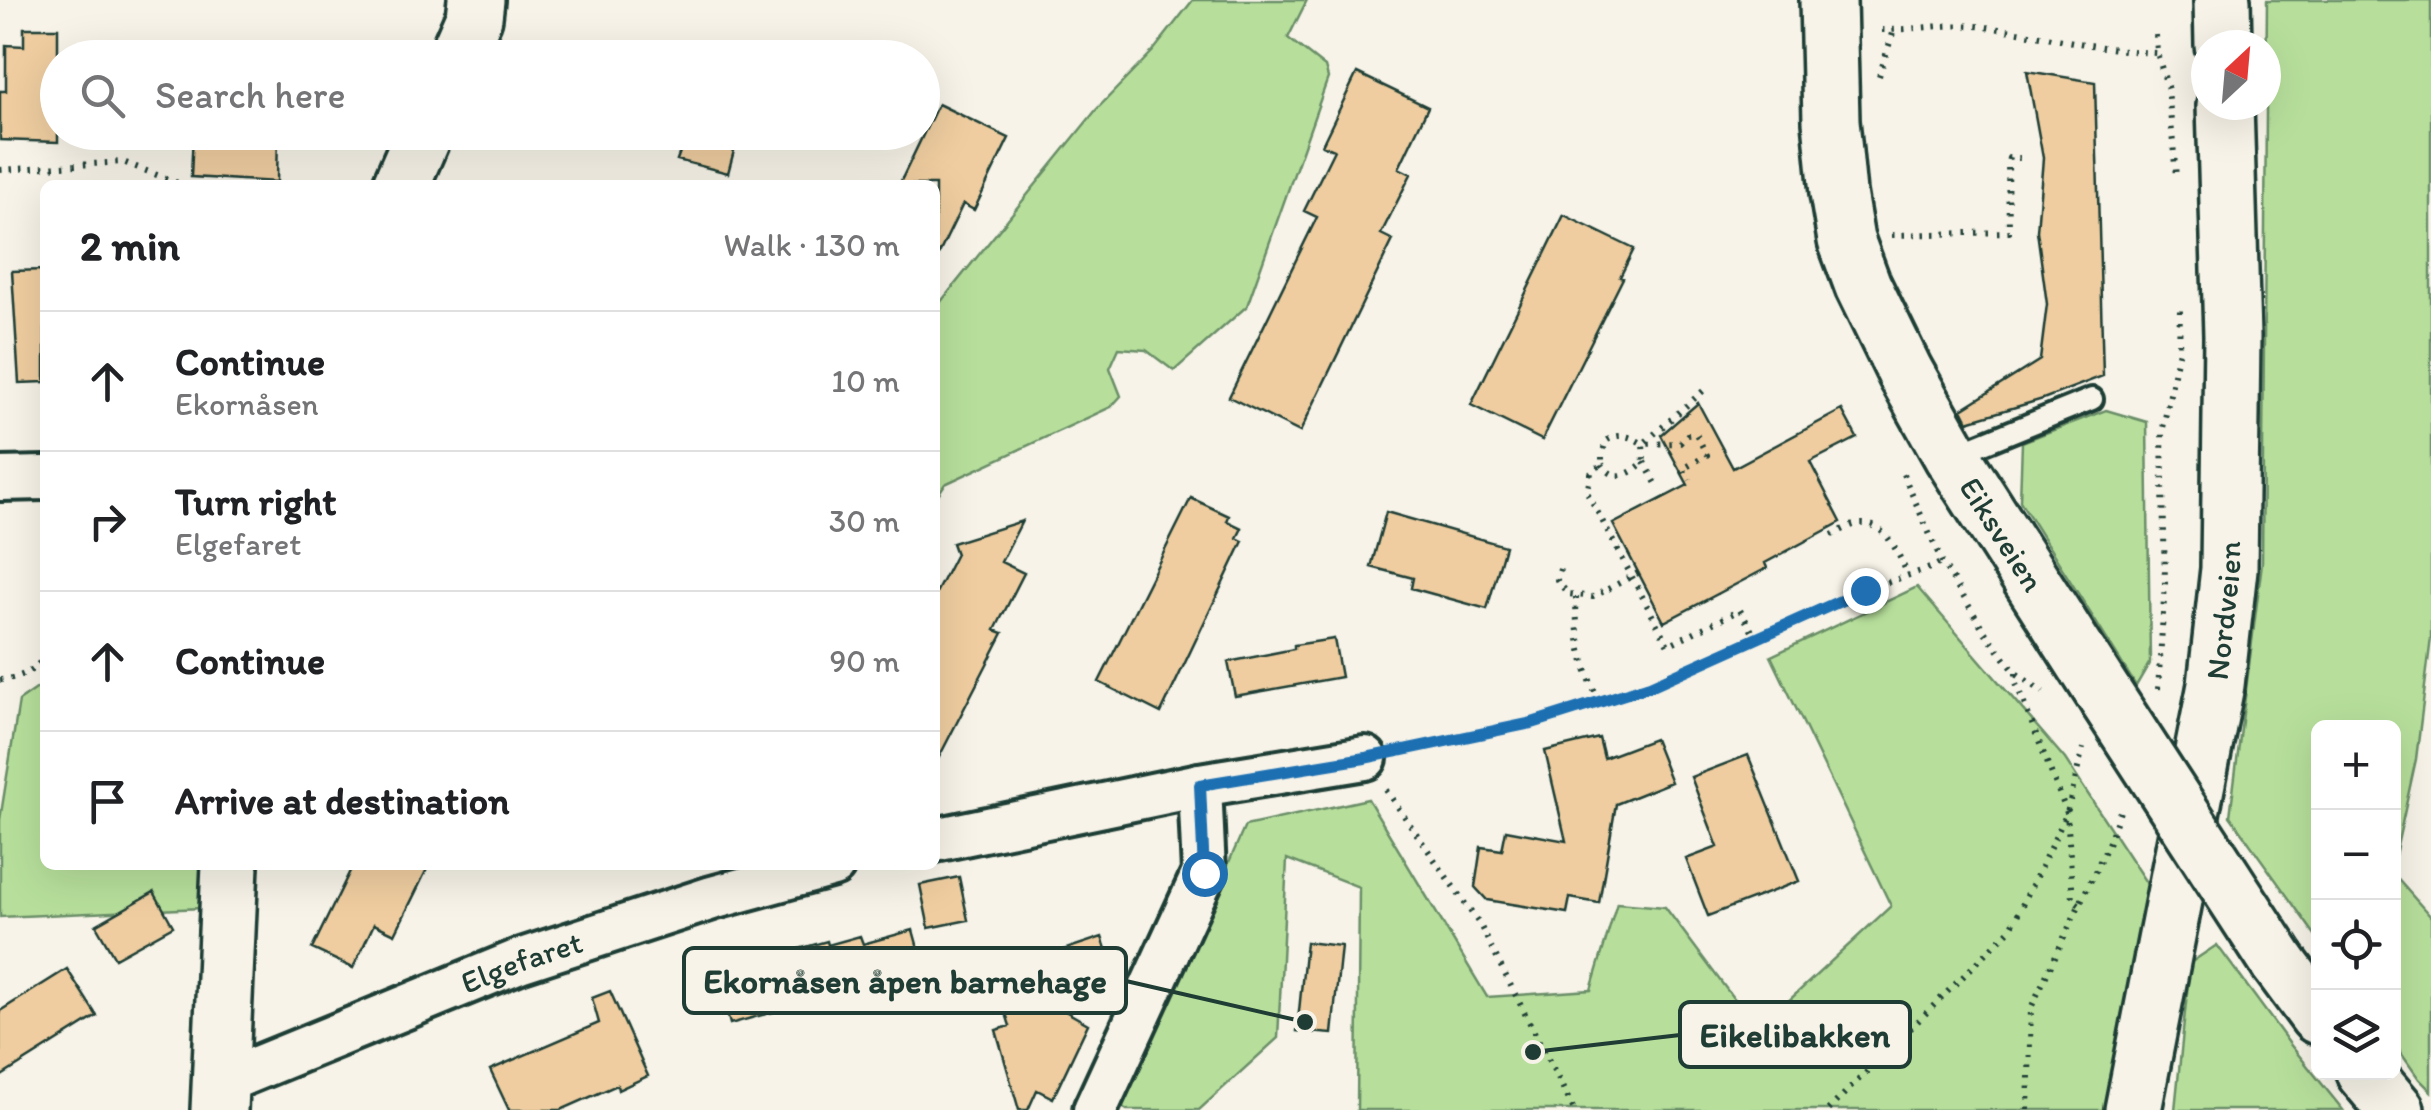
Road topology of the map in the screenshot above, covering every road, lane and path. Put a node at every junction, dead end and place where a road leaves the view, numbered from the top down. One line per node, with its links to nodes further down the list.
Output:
1 (476, 0): 8 (street)
2 (1828, 0): 23 (street, Eiksveien)
3 (2222, 0): 6 (street)
4 (1882, 30): 5 (path)
5 (1894, 30): 9 (path); 10 (path)
6 (2223, 30)
7 (2156, 34): 9 (path)
8 (464, 40)
9 (2157, 52): 15 (path)
10 (1874, 93)
11 (2225, 120): 57 (street, Nordveien)
12 (416, 150): 17 (street)
13 (2026, 158): 18 (path)
14 (0, 170): 16 (path)
15 (2176, 178)
16 (170, 180)
17 (403, 180)
18 (1891, 248)
19 (2180, 297): 41 (path)
20 (1704, 391): 22 (path)
21 (2092, 399): 23 (lane)
22 (1643, 444): 24 (path); 25 (path); 28 (path)
23 (1952, 456): 41 (street, Eiksveien)
24 (1644, 462): 25 (path); 29 (path)
25 (1602, 464): 36 (path)
26 (0, 478): 27 (street)
27 (40, 478)
28 (1690, 480)
29 (1659, 488)
30 (1832, 535): 34 (path)
31 (1942, 562): 34 (path)
32 (1560, 569): 35 (path)
33 (1638, 572): 35 (path, bridge)
34 (1908, 575): 36 (path)
35 (1576, 597): 40 (path)
36 (1756, 638): 40 (path)
37 (40, 666): 39 (path)
38 (2016, 672): 45 (path)
39 (0, 680)
40 (1600, 702): 42 (path)
41 (2116, 712): 45 (path); 50 (street, Eiksveien, bridge)
42 (1365, 758): 43 (street); 54 (path)
43 (1200, 785): 46 (street); 53 (street)
44 (2127, 790): 49 (path)
45 (2067, 813): 49 (path); 55 (path)
46 (940, 839)
47 (230, 870): 52 (street)
48 (815, 870): 52 (street, Elgefaret)
49 (2080, 905): 56 (path)
50 (2311, 1007)
51 (2371, 1080): 58 (street)
52 (220, 1097)
53 (1095, 1110)
54 (1574, 1110)
55 (1828, 1110)
56 (2028, 1110)
57 (2134, 1110)
58 (2396, 1110)

